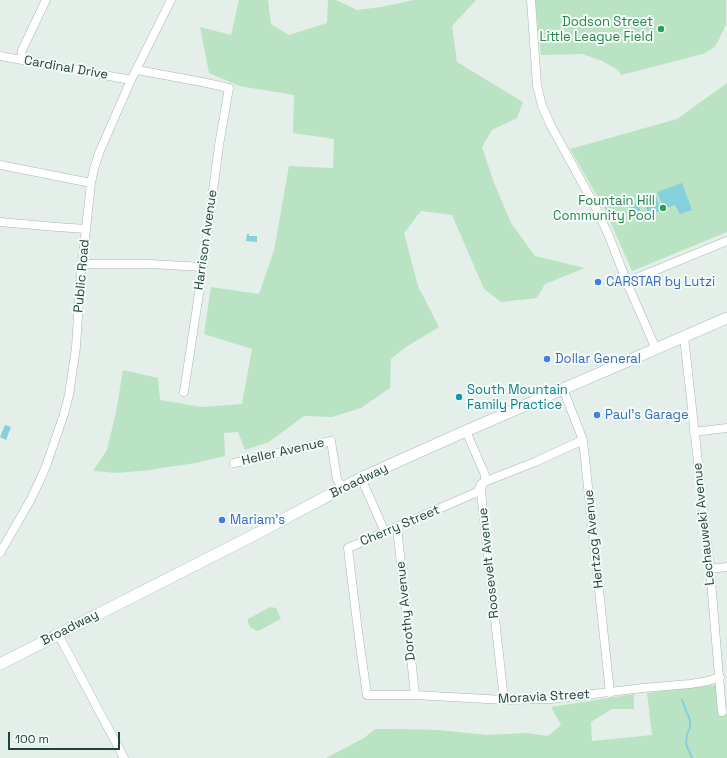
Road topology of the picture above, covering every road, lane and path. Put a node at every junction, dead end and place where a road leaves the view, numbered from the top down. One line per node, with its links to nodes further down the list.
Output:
1 (46, 0): 5 (street)
2 (171, 0): 6 (street, Public Road)
3 (531, 0): 15 (street)
4 (0, 56): 5 (street, Cardinal Drive)
5 (21, 60): 7 (street, Cardinal Drive)
6 (137, 70): 7 (street, Public Road); 14 (street, Harrison Avenue)
7 (131, 80): 9 (street, Public Road)
8 (0, 165): 9 (street)
9 (91, 183): 11 (street, Public Road)
10 (0, 222): 11 (street)
11 (86, 229): 13 (street, Public Road)
12 (727, 241): 15 (street)
13 (82, 264): 14 (street); 31 (street, Public Road)
14 (203, 267): 20 (street, Harrison Avenue)
15 (628, 285): 18 (street)
16 (727, 318): 17 (main road, Broadway)
17 (684, 337): 18 (main road, Broadway); 23 (street, Lechauweki Avenue)
18 (656, 349): 19 (main road, Broadway)
19 (563, 389): 22 (main road, Broadway); 24 (street, Hertzog Avenue)
20 (184, 392)
21 (727, 428): 23 (street)
22 (466, 431): 26 (main road, Broadway); 27 (street, Roosevelt Avenue)
23 (694, 432): 33 (street, Lechauweki Avenue)
24 (583, 440): 27 (street, Cherry Street); 37 (street, Hertzog Avenue)
25 (234, 463): 28 (street, Heller Avenue)
26 (361, 478): 28 (main road, Broadway); 30 (street)
27 (484, 482): 29 (street, Cherry Street); 40 (street, Roosevelt Avenue)
28 (342, 488): 34 (main road, Broadway)
29 (397, 527): 30 (street, Cherry Street); 39 (street, Dorothy Avenue)
30 (386, 532): 38 (street, Cherry Street)
31 (0, 553)
32 (727, 567): 33 (street)
33 (710, 569): 36 (street, Lechauweki Avenue)
34 (58, 634): 35 (main road, Broadway); 42 (street)
35 (0, 664)
36 (720, 677): 37 (street, Moravia Street); 41 (street, Lechauweki Avenue)
37 (610, 693): 40 (street, Moravia Street)
38 (367, 695): 39 (street, Moravia Street)
39 (415, 695): 40 (street, Moravia Street)
40 (504, 700)
41 (722, 712)
42 (124, 758)

